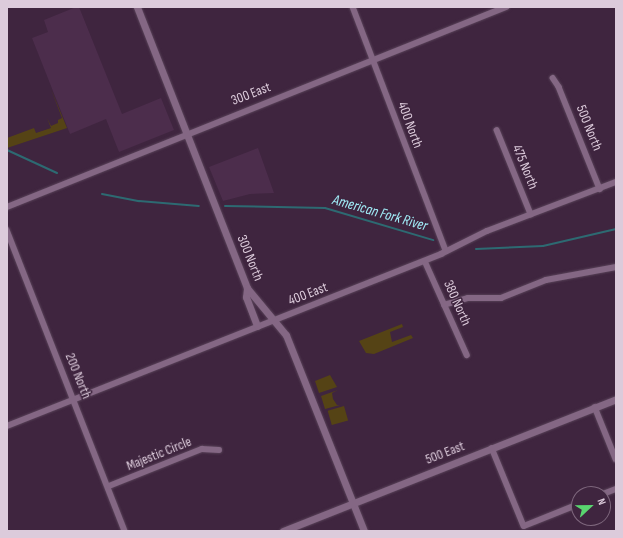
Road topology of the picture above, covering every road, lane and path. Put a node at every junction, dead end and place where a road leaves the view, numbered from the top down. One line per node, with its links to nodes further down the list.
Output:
1 (137, 7): 7 (street, 300 North)
2 (353, 7): 4 (street, 400 North)
3 (506, 7): 4 (street, 300 East)
4 (373, 59): 7 (street, 300 East); 13 (street, 400 North)
5 (553, 78): 9 (street, 500 North)
6 (498, 130): 11 (street, 475 North)
7 (186, 134): 10 (street, 300 East); 16 (street, 300 North)
8 (616, 182): 9 (street, 400 East)
9 (600, 189): 11 (street, 400 East)
10 (7, 206)
11 (530, 214): 13 (street, 400 East)
12 (7, 230): 21 (street, 200 North)
13 (446, 251): 14 (street, 400 East)
14 (424, 260): 17 (street, 380 North); 18 (street, 400 East)
15 (616, 267): 17 (street)
16 (247, 288): 18 (street, 300 North); 19 (street)
17 (444, 305): 20 (street, 380 North)
18 (273, 320): 19 (street, 400 East); 29 (street, 300 North)
19 (257, 326): 21 (street, 400 East)
20 (467, 355)
21 (75, 399): 24 (street, 400 East); 28 (street, 200 North)
22 (616, 399): 23 (street, 500 East)
23 (596, 407): 25 (street, 500 East); 27 (street)
24 (7, 426)
25 (492, 448): 29 (street, 500 East); 30 (street)
26 (219, 450): 28 (street, Majestic Circle)
27 (616, 459)
28 (109, 486): 31 (street, 200 North)
29 (353, 503): 32 (street, 500 East); 33 (street, 300 North)
30 (571, 507)
31 (125, 531)
32 (283, 531)
33 (364, 531)

